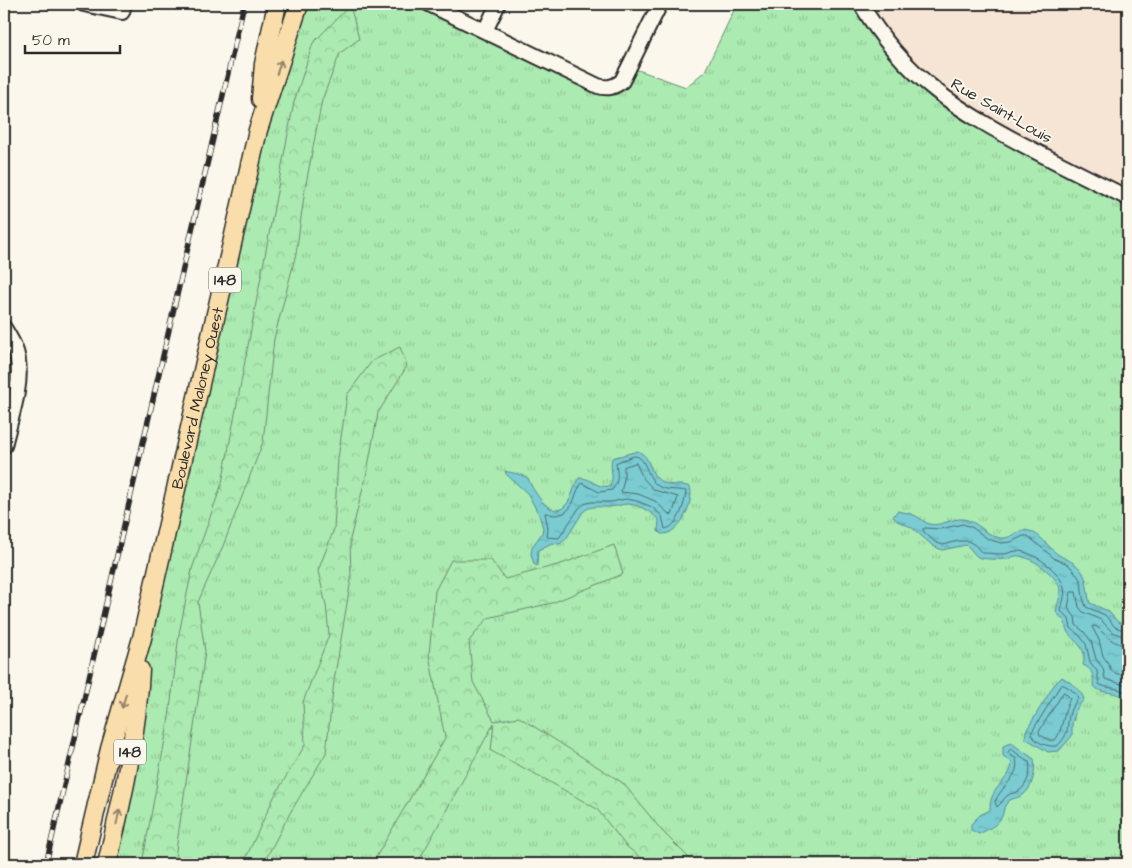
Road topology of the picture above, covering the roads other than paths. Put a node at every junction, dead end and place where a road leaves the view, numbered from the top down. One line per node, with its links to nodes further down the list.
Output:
1 (84, 4): 2 (street)
2 (124, 4)
3 (277, 4): 10 (main road, Boulevard Maloney Ouest / 148)
4 (299, 4): 10 (main road, Boulevard Maloney Ouest / 148, one-way to 4)
5 (429, 4): 9 (street)
6 (498, 4): 9 (street)
7 (660, 4): 9 (street)
8 (861, 4): 11 (street, Rue Saint-Louis)
9 (485, 31)
10 (258, 130): 14 (main road, Boulevard Maloney Ouest / 148)
11 (1128, 198)
12 (4, 328): 13 (street)
13 (4, 446)
14 (142, 638): 15 (main road, Boulevard Maloney Ouest / 148, one-way to 15); 16 (main road, Boulevard Maloney Ouest / 148, one-way to 14)
15 (83, 864)
16 (107, 864)

